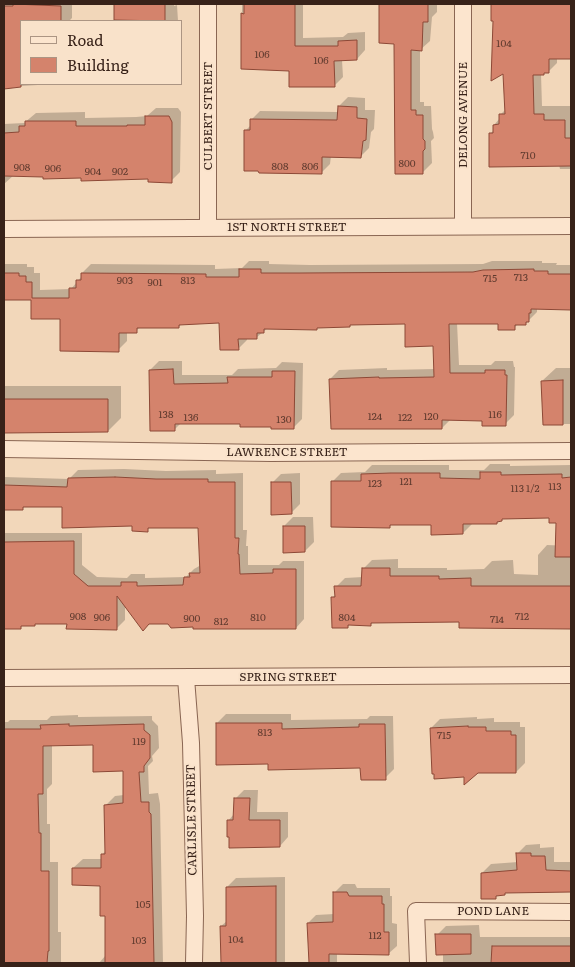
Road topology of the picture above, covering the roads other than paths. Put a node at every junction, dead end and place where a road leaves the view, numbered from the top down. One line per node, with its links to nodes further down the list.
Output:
1 (208, 4): 5 (street, CULBERT STREET)
2 (463, 4): 3 (street, DELONG AVENUE)
3 (463, 226): 4 (street, 1ST NORTH STREET); 5 (street, 1ST NORTH STREET)
4 (571, 226)
5 (208, 228): 6 (street, 1ST NORTH STREET)
6 (4, 229)
7 (4, 450): 8 (street, LAWRENCE STREET)
8 (571, 451)
9 (571, 675): 11 (street, SPRING STREET)
10 (4, 678): 11 (street, SPRING STREET)
11 (186, 678): 13 (street, CARLISLE STREET)
12 (571, 912): 14 (street, POND LANE)
13 (194, 963)
14 (418, 963)

